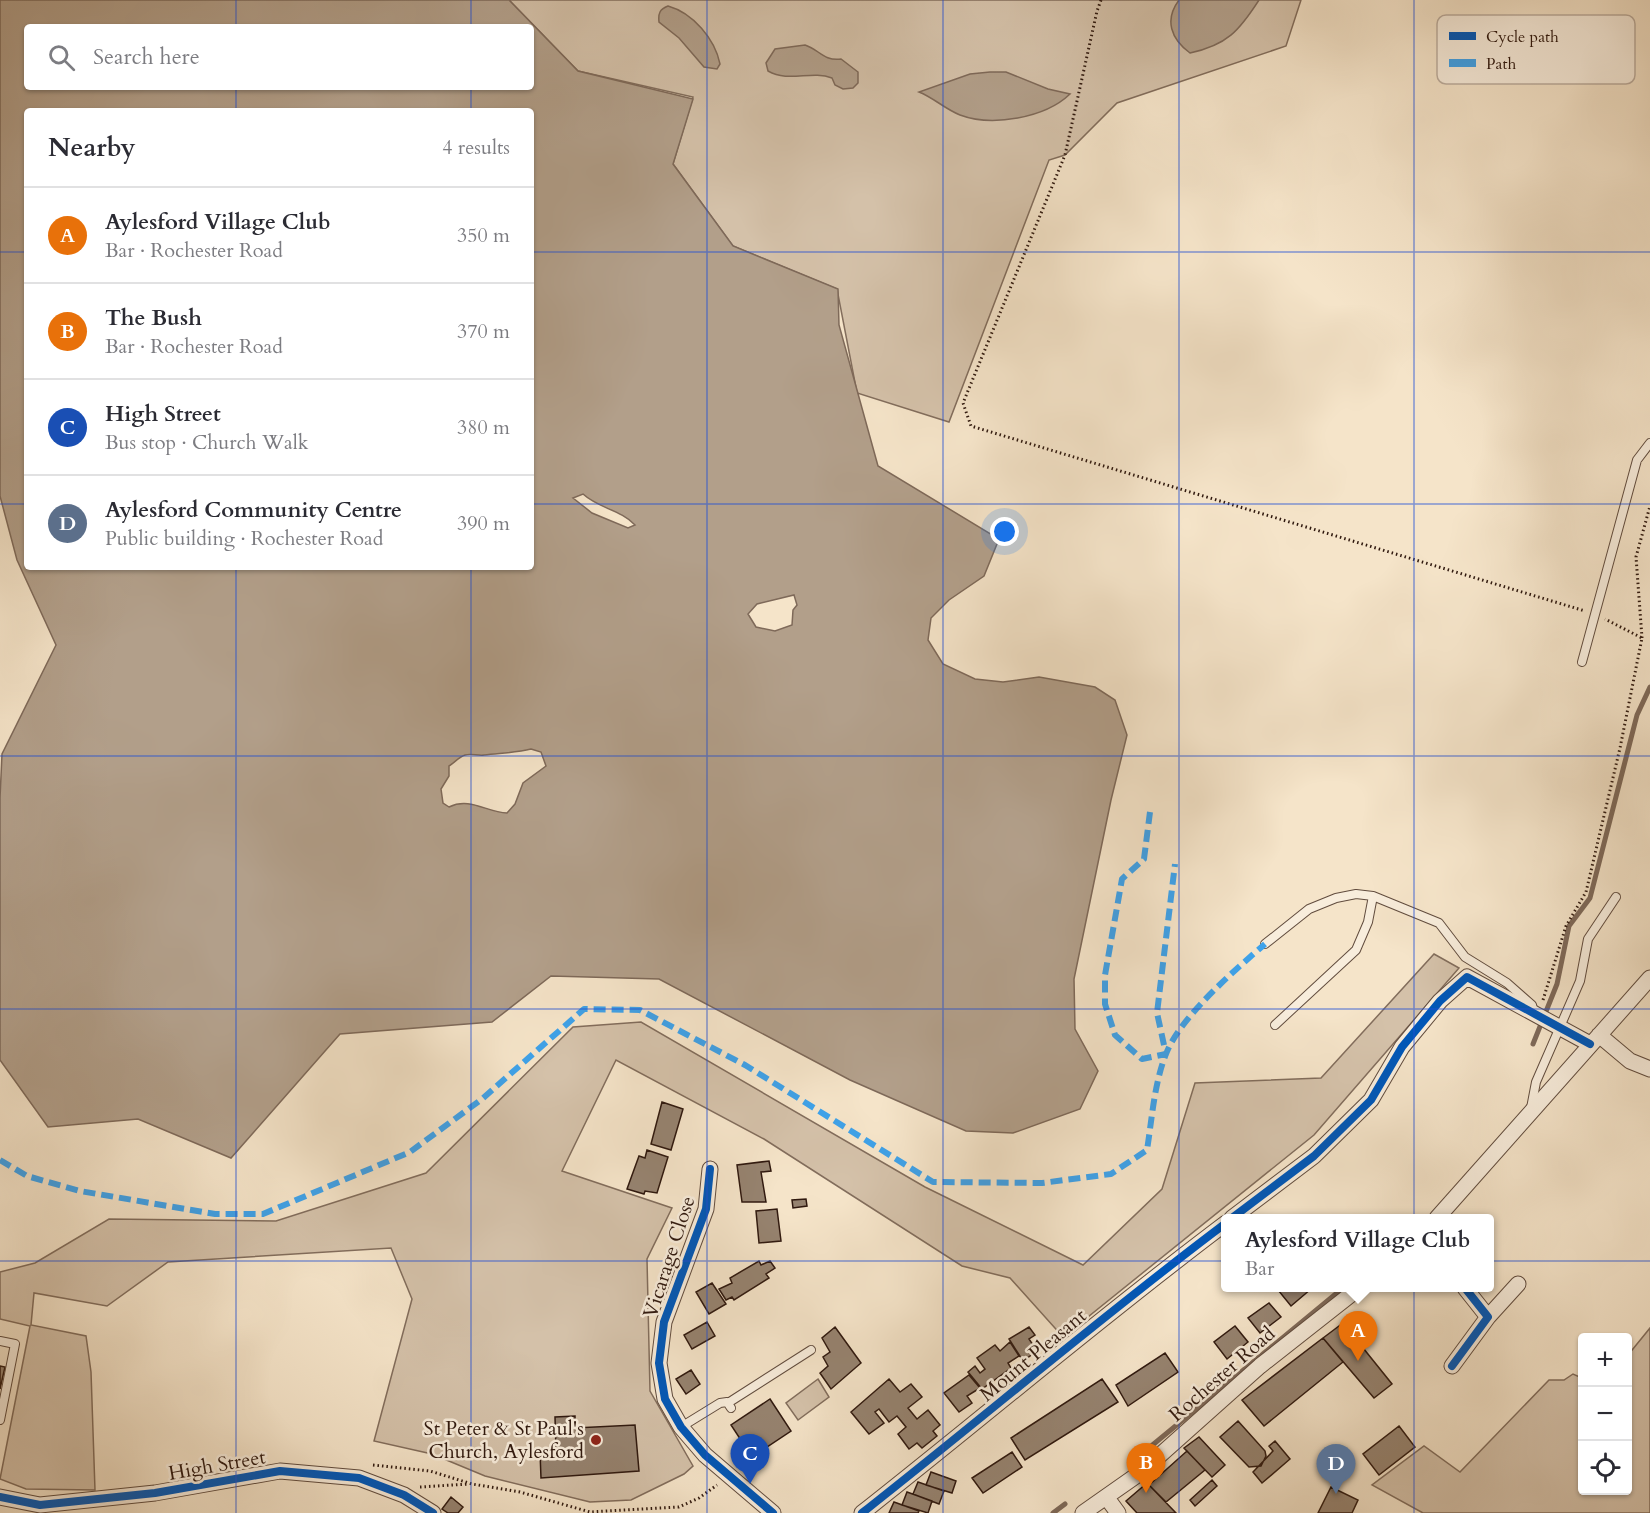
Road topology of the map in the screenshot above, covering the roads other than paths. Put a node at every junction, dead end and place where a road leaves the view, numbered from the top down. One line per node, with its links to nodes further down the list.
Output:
1 (1650, 443): 2 (lane)
2 (1582, 662)
3 (1373, 896): 5 (lane); 7 (lane); 8 (lane)
4 (1616, 897): 7 (lane)
5 (1265, 944)
6 (1650, 978): 9 (street)
7 (1545, 1020): 9 (street); 11 (lane); 13 (street)
8 (1275, 1025)
9 (1594, 1040): 10 (street); 11 (street)
10 (1650, 1068)
11 (1529, 1115): 14 (street)
12 (710, 1168): 24 (street, Vicarage Close)
13 (1237, 1214)
14 (1441, 1214)
15 (1221, 1227): 29 (street, Mount Pleasant)
16 (1518, 1284): 19 (street)
17 (1353, 1292): 26 (street, Rochester Road)
18 (1469, 1292): 19 (street)
19 (1488, 1317): 22 (street)
20 (0, 1341): 23 (lane)
21 (811, 1350): 24 (lane)
22 (1452, 1366)
23 (0, 1420)
24 (681, 1427): 28 (street, Vicarage Close)
25 (0, 1497): 27 (street, High Street)
26 (1107, 1498): 30 (street, Rochester Road); 31 (street)
27 (433, 1513)
28 (773, 1513)
29 (862, 1513)
30 (1083, 1513)
31 (1118, 1513)

